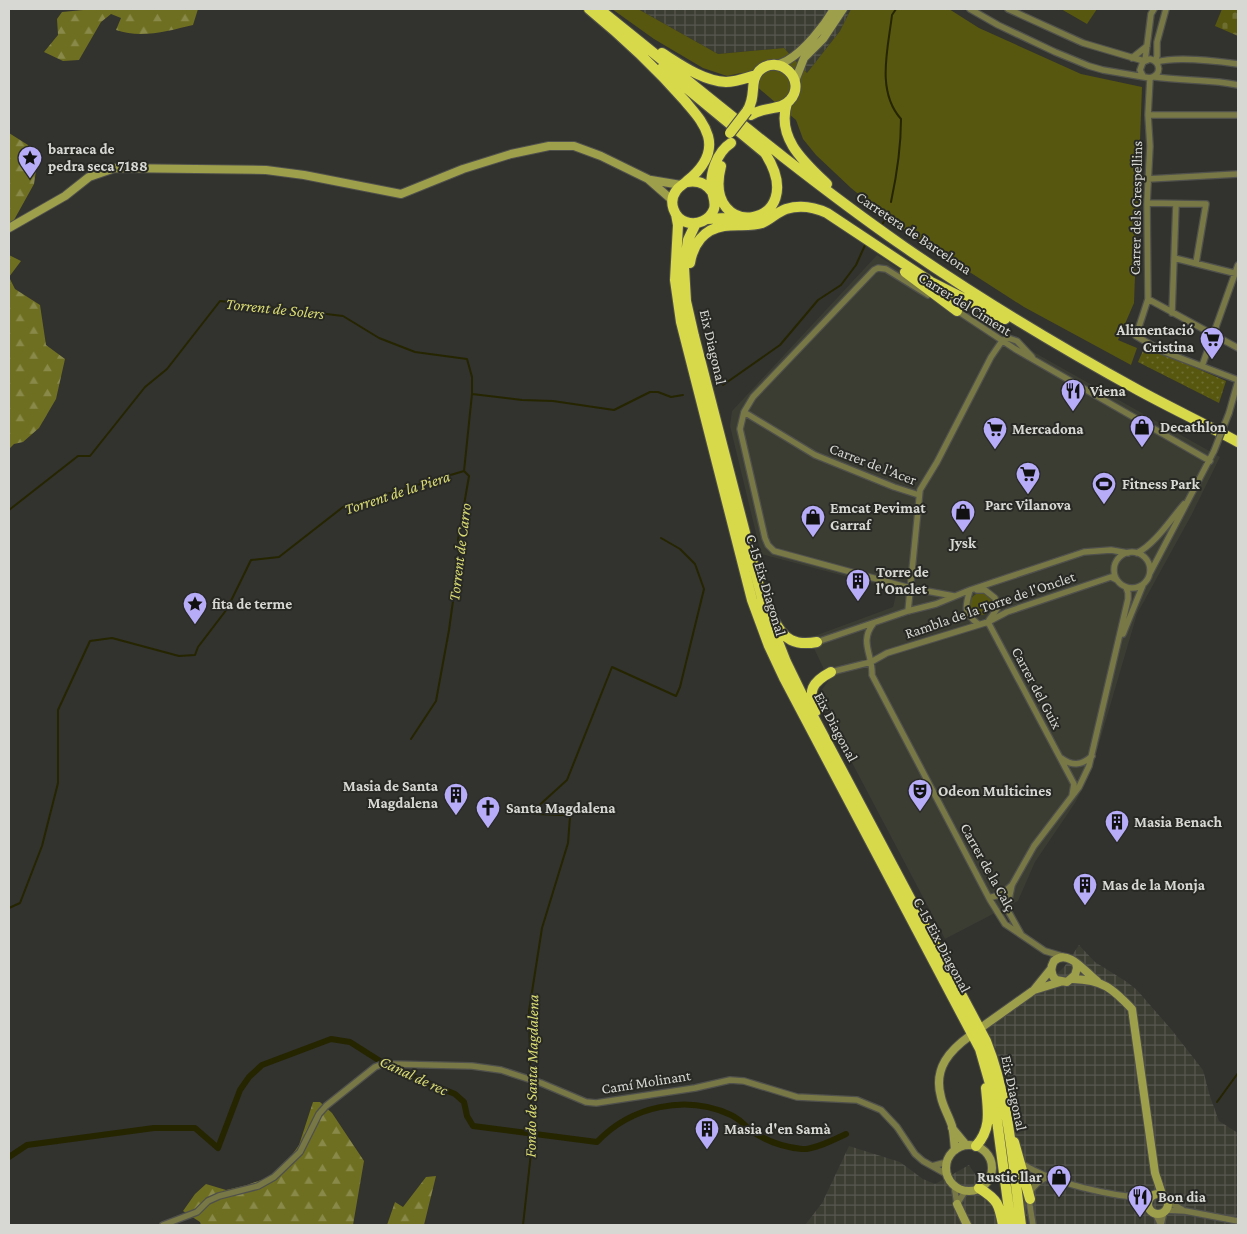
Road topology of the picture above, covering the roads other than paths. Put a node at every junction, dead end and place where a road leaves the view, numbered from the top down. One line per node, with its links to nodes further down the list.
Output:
1 (589, 9): 10 (highway)
2 (599, 9): 9 (highway, Carretera de Barcelona)
3 (834, 9): 12 (street)
4 (843, 9): 12 (street)
5 (970, 9): 19 (street)
6 (1008, 9): 13 (street)
7 (1154, 9): 11 (street)
8 (1166, 9): 15 (street)
9 (623, 28): 18 (highway); 40 (highway, Carretera de Barcelona)
10 (627, 42): 29 (highway); 33 (highway)
11 (1147, 46): 13 (street); 14 (street)
12 (805, 50): 17 (street); 21 (street)
13 (1132, 58): 14 (street)
14 (1145, 61): 15 (street); 19 (street)
15 (1156, 62): 16 (street); 20 (street)
16 (1238, 64)
17 (777, 65): 18 (highway); 21 (highway)
18 (756, 75): 23 (highway)
19 (1144, 76): 20 (street)
20 (1153, 77): 22 (street); 28 (street, Carrer dels Crespellins)
21 (795, 81): 24 (highway)
22 (1238, 84)
23 (754, 92): 25 (highway); 26 (highway)
24 (787, 103): 25 (highway); 40 (highway)
25 (771, 107): 26 (highway)
26 (749, 113): 29 (highway)
27 (1238, 115): 28 (street)
28 (1148, 116): 32 (street, Carrer dels Crespellins)
29 (732, 138): 33 (highway); 34 (highway)
30 (1238, 174): 32 (street)
31 (648, 179): 33 (street); 35 (street); 43 (street)
32 (1148, 179): 36 (street, Carrer dels Crespellins)
33 (687, 183): 34 (highway); 35 (highway)
34 (712, 192): 39 (highway)
35 (672, 200): 38 (highway)
36 (1147, 203): 37 (street); 50 (street, Carrer dels Crespellins)
37 (1176, 204): 45 (street); 46 (street)
38 (676, 214): 41 (highway); 103 (highway, C-15 Eix Diagonal)
39 (707, 219): 41 (highway); 42 (highway)
40 (869, 219): 53 (highway, Carretera de Barcelona)
41 (696, 224): 49 (highway, Eix Diagonal)
42 (746, 225): 44 (highway); 49 (highway)
43 (9, 228)
44 (875, 246): 51 (highway); 53 (highway)
45 (1174, 258): 46 (street); 52 (street)
46 (1196, 263): 48 (street)
47 (1238, 264): 48 (street)
48 (1237, 274): 54 (street)
49 (684, 280): 72 (highway, Eix Diagonal)
50 (1148, 299): 52 (street); 57 (street, Carrer dels Crespellins)
51 (957, 311): 55 (street, Carrer del Ciment); 59 (street, Carrer del Ciment)
52 (1172, 313): 54 (street)
53 (1028, 326): 60 (highway, Carretera de Barcelona)
54 (1214, 335): 56 (street); 57 (street)
55 (1002, 341): 61 (street, Carrer del Ciment); 62 (street, Carrer de l'Acer)
56 (1238, 348)
57 (1202, 366): 58 (street)
58 (1238, 380): 61 (street, bridge)
59 (744, 412): 62 (street, Carrer de l'Acer); 69 (street)
60 (1238, 442)
61 (1210, 461): 63 (street)
62 (920, 495): 69 (street)
63 (1191, 497): 65 (street); 66 (street)
64 (1128, 553): 65 (street); 67 (street); 71 (street, Rambla de la Torre de l'Onclet)
65 (1138, 553): 66 (street)
66 (1150, 572): 68 (street)
67 (1117, 580): 70 (street); 75 (street, Rambla de la Torre de l'Onclet)
68 (1143, 585): 70 (street); 81 (street)
69 (910, 588): 73 (street); 74 (street)
70 (1126, 588): 81 (street)
71 (971, 590): 73 (street, Rambla de la Torre de l'Onclet); 76 (street); 78 (street)
72 (760, 595): 80 (highway); 86 (highway, Eix Diagonal)
73 (954, 596): 74 (street, Rambla de la Torre de l'Onclet)
74 (908, 611): 77 (street, Rambla de la Torre de l'Onclet)
75 (998, 617): 76 (street, Rambla de la Torre de l'Onclet); 79 (street)
76 (988, 622): 78 (street, Rambla de la Torre de l'Onclet); 79 (street, Carrer del Guix)
77 (873, 624): 80 (street, Rambla de la Torre de l'Onclet); 82 (street)
78 (978, 624): 82 (street, Rambla de la Torre de l'Onclet)
79 (992, 630): 88 (street, Carrer del Guix)
80 (817, 642)
81 (1117, 650): 87 (street)
82 (871, 662): 83 (street, Rambla de la Torre de l'Onclet); 85 (street, Carrer de la Calç)
83 (851, 666): 84 (street, Rambla de la Torre de l'Onclet); 85 (street)
84 (831, 672): 86 (highway)
85 (872, 672): 91 (street, Carrer de la Calç)
86 (824, 736): 106 (highway, Eix Diagonal)
87 (1092, 756): 88 (street); 89 (street)
88 (1060, 757): 89 (street, Carrer del Guix)
89 (1070, 800): 90 (street)
90 (1012, 885): 91 (street); 92 (street)
91 (989, 898): 92 (street, Carrer de la Calç)
92 (1024, 938): 93 (street, Carrer de la Calç)
93 (1045, 951): 94 (street, Carrer de la Calç); 96 (street, Carrer de la Calç)
94 (1062, 956): 95 (street); 96 (street)
95 (1076, 963): 97 (street); 99 (street)
96 (1051, 966): 98 (street); 100 (street)
97 (1073, 979): 98 (street); 99 (street)
98 (1060, 982): 100 (street)
99 (1103, 985): 117 (street)
100 (1034, 990): 101 (street)
101 (982, 1027)
102 (971, 1035): 105 (street)
103 (988, 1075): 104 (highway, C-15 Eix Diagonal); 107 (highway)
104 (994, 1098): 128 (highway, Eix Diagonal)
105 (952, 1128): 107 (street); 108 (street)
106 (1008, 1129): 110 (highway); 129 (highway, Eix Diagonal)
107 (971, 1146): 108 (street); 115 (street)
108 (955, 1150): 109 (street)
109 (947, 1162): 111 (street); 112 (street)
110 (1021, 1164): 113 (street); 118 (highway)
111 (932, 1166): 112 (street, Camí Molinant); 125 (street, Camí Molinant)
112 (948, 1175): 114 (street)
113 (1047, 1178): 117 (street); 118 (street)
114 (954, 1185): 116 (street); 120 (street)
115 (979, 1188): 116 (street); 127 (highway)
116 (966, 1190): 120 (street)
117 (1153, 1198): 119 (street); 123 (street)
118 (1030, 1199): 130 (street)
119 (1168, 1202): 121 (street); 122 (street)
120 (957, 1204): 126 (street)
121 (1165, 1211): 122 (street); 123 (street); 131 (street)
122 (1185, 1211): 124 (street)
123 (1155, 1213): 131 (street)
124 (1238, 1221)
125 (163, 1225)
126 (967, 1225)
127 (1002, 1225)
128 (1011, 1225)
129 (1020, 1225)
130 (1033, 1225)
131 (1161, 1225)

